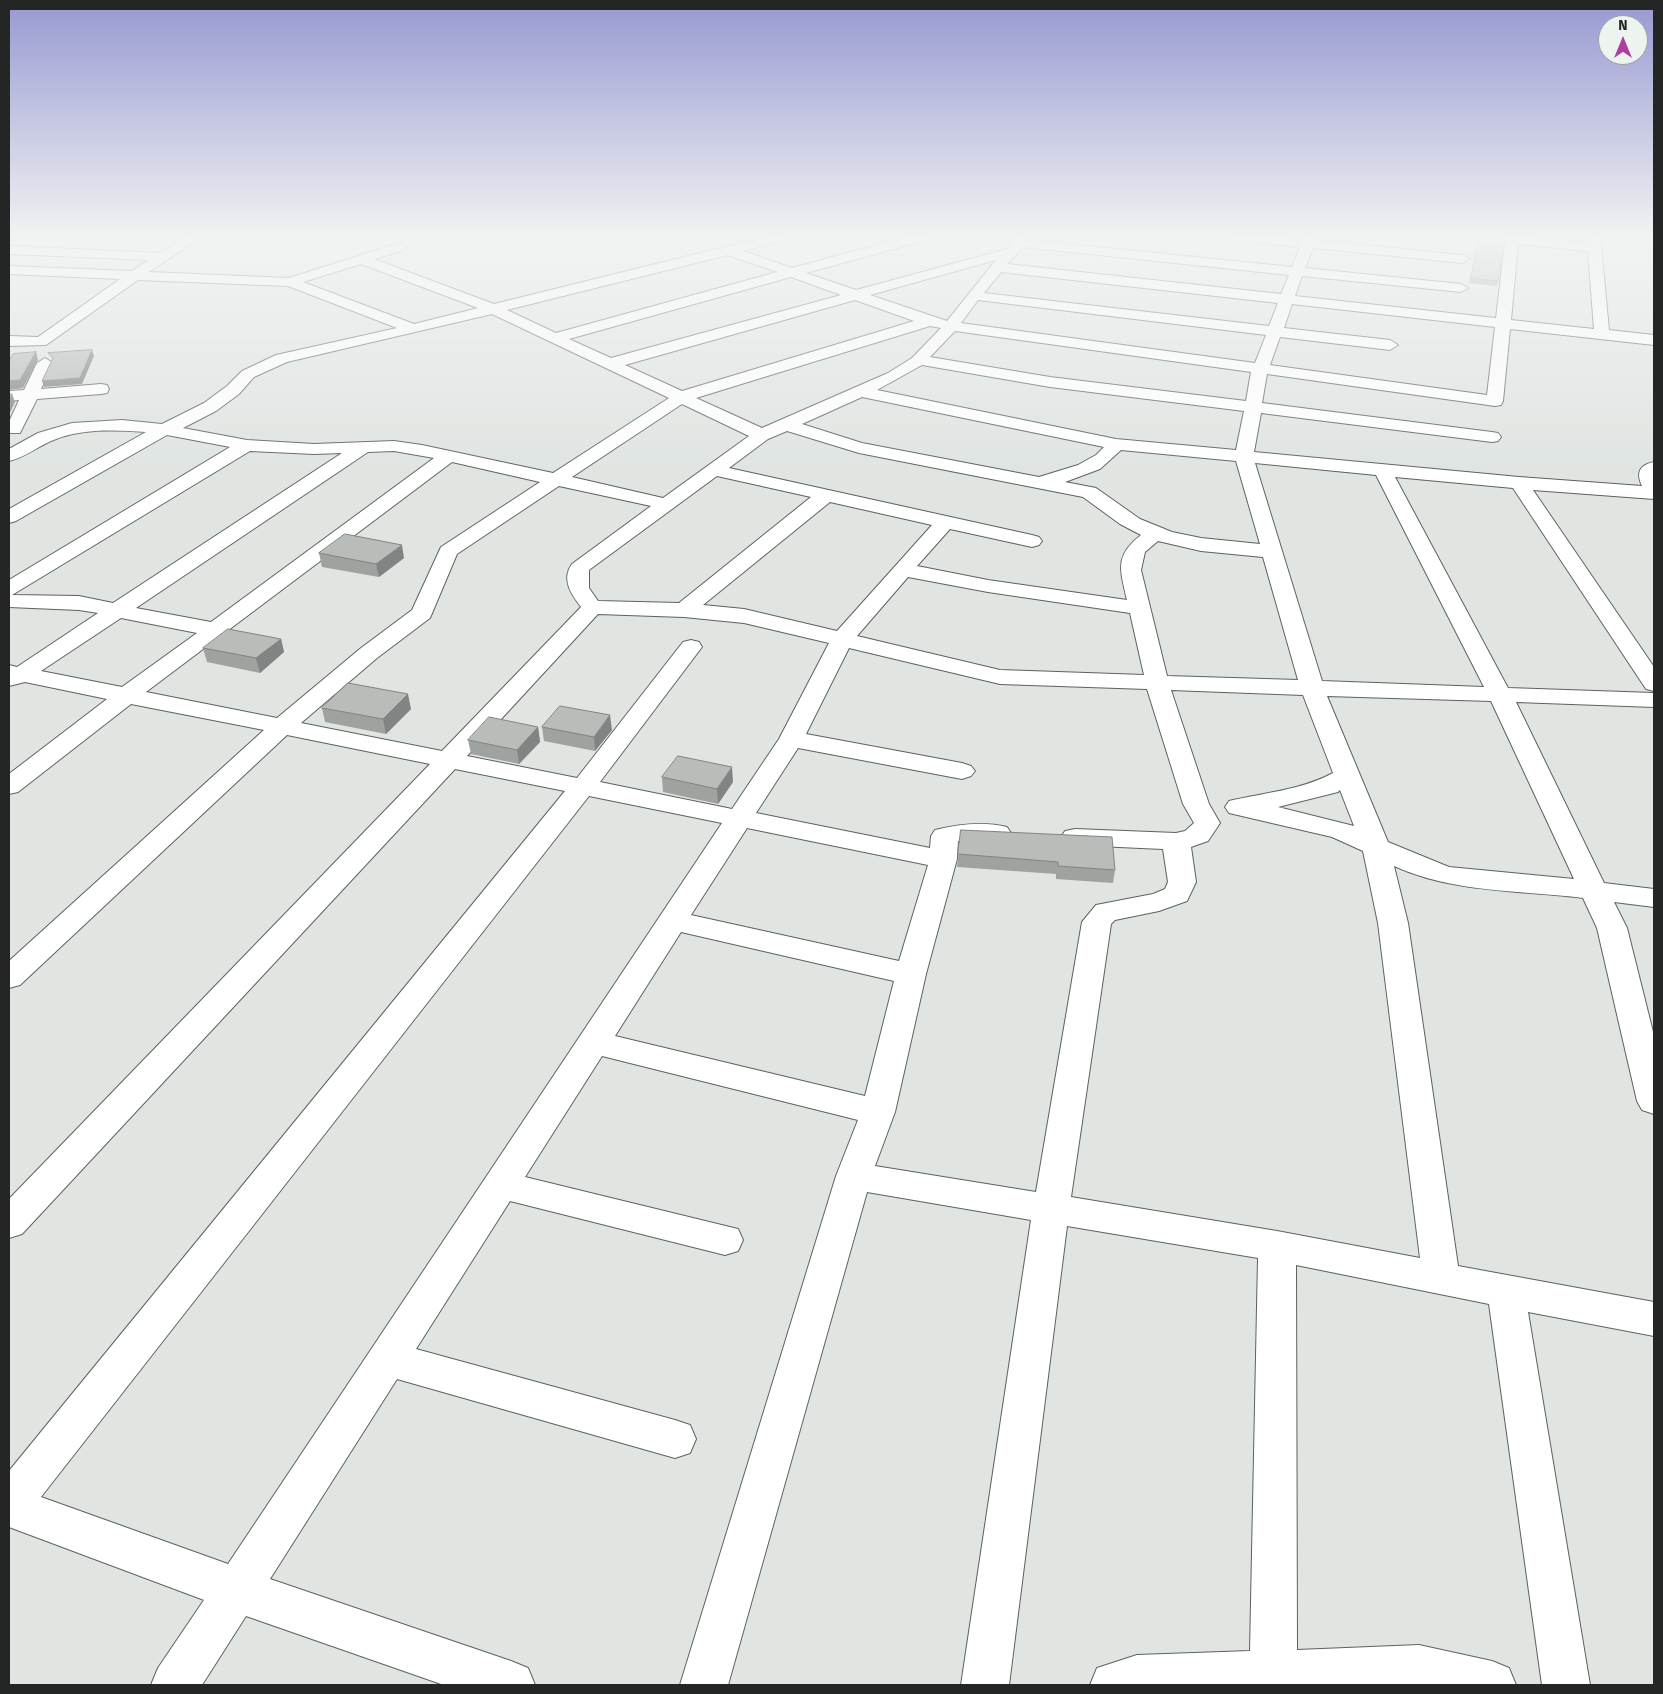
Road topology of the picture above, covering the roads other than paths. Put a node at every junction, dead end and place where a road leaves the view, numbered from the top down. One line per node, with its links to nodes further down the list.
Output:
1 (80, 314): 22 (street)
2 (374, 314): 16 (street)
3 (472, 314): 16 (street)
4 (503, 314): 19 (street)
5 (640, 314): 19 (street)
6 (784, 314): 27 (street)
7 (910, 314): 15 (street)
8 (953, 314): 15 (street)
9 (1126, 314): 17 (street)
10 (1281, 314): 17 (street)
11 (1419, 314): 14 (street)
12 (1504, 314): 14 (street)
13 (1600, 314): 18 (street)
14 (1503, 323): 18 (street); 34 (street)
15 (940, 324): 25 (street); 28 (street); 33 (street)
16 (413, 329): 38 (street)
17 (1274, 332): 23 (street); 28 (street)
18 (1602, 334): 20 (street)
19 (554, 338): 27 (street)
20 (1654, 340)
21 (9, 341): 22 (street)
22 (41, 342): 24 (street)
23 (1390, 345)
24 (18, 356)
25 (919, 360): 30 (street); 35 (street)
26 (45, 363): 31 (street)
27 (610, 364): 33 (street)
28 (1260, 370): 34 (street); 35 (street)
29 (101, 389): 31 (street)
30 (860, 392): 36 (street); 40 (street)
31 (31, 394): 32 (street); 37 (street)
32 (9, 396)
33 (681, 397): 39 (street); 50 (street)
34 (1495, 401): 46 (street)
35 (1253, 408): 45 (street); 46 (street)
36 (787, 426): 39 (street); 51 (street)
37 (14, 429)
38 (162, 431): 41 (street); 43 (street); 56 (street)
39 (762, 435): 49 (street)
40 (1116, 444): 45 (street); 51 (street)
41 (247, 445): 42 (street); 62 (street)
42 (364, 446): 44 (street); 66 (street)
43 (9, 456)
44 (448, 456): 50 (street); 68 (street)
45 (1244, 456): 48 (street); 60 (street)
46 (1490, 459): 48 (street); 52 (street)
47 (1654, 467): 53 (street)
48 (1382, 469): 75 (street)
49 (714, 470): 54 (street); 55 (street)
50 (556, 479): 55 (street); 78 (street)
51 (1041, 482): 58 (street)
52 (1519, 483): 53 (street); 73 (street)
53 (1654, 492)
54 (826, 495): 57 (street); 67 (street)
55 (666, 504): 64 (street)
56 (9, 517)
57 (944, 522): 59 (street); 61 (street)
58 (1156, 533): 60 (street); 65 (street)
59 (1032, 541)
60 (1272, 551): 74 (street)
61 (902, 570): 65 (street); 69 (street)
62 (9, 589)
63 (9, 601): 66 (street)
64 (592, 607): 67 (street); 80 (street)
65 (1140, 608): 72 (street)
66 (118, 610): 68 (street); 71 (street)
67 (684, 610): 69 (street)
68 (217, 630): 76 (street)
69 (842, 639): 72 (street); 79 (street)
70 (691, 646): 84 (street)
71 (13, 676): 76 (street)
72 (1157, 682): 74 (street); 85 (street)
73 (1654, 684)
74 (1312, 688): 75 (street); 82 (street)
75 (1500, 695): 77 (street); 93 (street)
76 (126, 696): 78 (street); 83 (street)
77 (1654, 700)
78 (282, 727): 80 (street); 97 (street)
79 (791, 739): 81 (street); 87 (street)
80 (448, 761): 84 (street); 104 (street)
81 (962, 771)
82 (1347, 776): 86 (street); 91 (street)
83 (9, 786)
84 (582, 788): 87 (street); 112 (street)
85 (1196, 804): 86 (street); 90 (street)
86 (1238, 807): 91 (street)
87 (738, 820): 92 (street); 95 (street)
88 (1021, 834): 92 (street)
89 (1050, 836): 90 (street)
90 (1176, 841): 103 (street)
91 (1376, 847): 93 (street); 107 (street)
92 (943, 859): 96 (street)
93 (1594, 890): 94 (street); 99 (street)
94 (1654, 898)
95 (673, 921): 96 (street); 98 (street)
96 (911, 974): 100 (street)
97 (9, 978)
98 (594, 1042): 100 (street); 102 (street)
99 (1654, 1101)
100 (878, 1112): 101 (street)
101 (854, 1176): 103 (street); 117 (street)
102 (501, 1185): 105 (street); 110 (street)
103 (1051, 1210): 106 (street); 118 (street)
104 (9, 1223)
105 (726, 1240)
106 (1277, 1246): 107 (street); 114 (street)
107 (1441, 1278): 108 (street)
108 (1506, 1291): 109 (street); 121 (street)
109 (1654, 1319)
110 (388, 1359): 111 (street); 113 (street)
111 (675, 1439)
112 (9, 1505): 113 (street)
113 (237, 1590): 115 (street); 116 (street)
114 (1273, 1680): 119 (street); 120 (street)
115 (175, 1685)
116 (511, 1685)
117 (705, 1685)
118 (985, 1685)
119 (1114, 1685)
120 (1492, 1685)
121 (1566, 1685)

